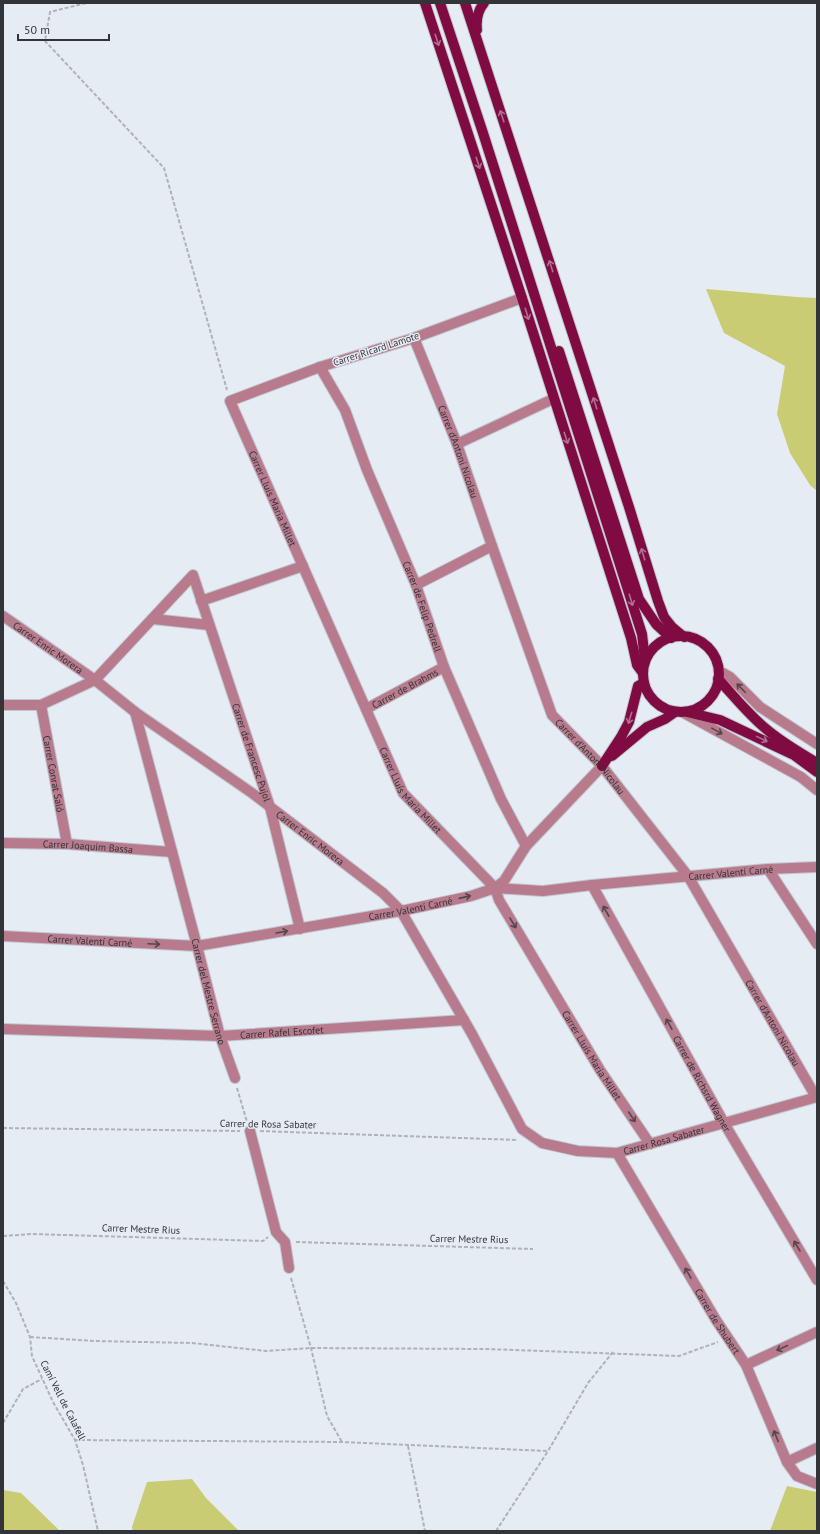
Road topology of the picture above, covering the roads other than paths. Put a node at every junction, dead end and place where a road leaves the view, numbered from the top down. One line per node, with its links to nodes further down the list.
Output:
1 (425, 3): 7 (main road, one-way to 7)
2 (440, 3): 22 (main road, one-way to 22)
3 (446, 3): 21 (main road)
4 (465, 3): 6 (main road)
5 (484, 3): 6 (main road)
6 (480, 50): 20 (main road, one-way to 6)
7 (522, 298): 8 (street, Carrer Ricard Lamote); 10 (main road, one-way to 10)
8 (414, 338): 9 (street, Carrer Ricard Lamote); 12 (street, Carrer d'Antoni Nicolau)
9 (320, 367): 11 (street, Carrer Ricard Lamote); 15 (street, Carrer de Felip Pedrell)
10 (553, 399): 12 (street); 25 (main road, one-way to 25)
11 (230, 401): 14 (street, Carrer Lluís Maria Millet)
12 (457, 444): 13 (street, Carrer d'Antoni Nicolau)
13 (492, 546): 15 (street); 34 (street, Carrer d'Antoni Nicolau)
14 (303, 566): 16 (street); 29 (street, Carrer Lluís Maria Millet)
15 (416, 584): 23 (street, Carrer de Felip Pedrell)
16 (201, 601): 18 (street, Carrer de Francesc Pujol); 19 (street, Carrer de Francesc Pujol)
17 (3, 616): 26 (street, Carrer Enric Morera)
18 (153, 619): 19 (street); 26 (street, Carrer de Francesc Pujol)
19 (209, 625): 37 (street, Carrer de Francesc Pujol)
20 (684, 637): 21 (main road); 24 (main road)
21 (671, 638): 22 (main road)
22 (645, 660): 25 (main road)
23 (444, 667): 29 (street, Carrer de Brahms); 40 (street, Carrer de Felip Pedrell)
24 (718, 675): 31 (main road); 32 (street, one-way to 24); 33 (main road)
25 (643, 678): 31 (main road); 34 (main road, one-way to 34)
26 (95, 680): 28 (street); 30 (street, Carrer Enric Morera)
27 (3, 705): 28 (street)
28 (41, 705): 39 (street, Carrer Conrat Saló)
29 (366, 709): 46 (street, Carrer Lluís Maria Millet)
30 (135, 712): 37 (street, Carrer Enric Morera); 41 (street, Carrer del Mestre Serrano)
31 (681, 712): 34 (main road); 35 (main road, one-way to 35); 36 (street, one-way to 36)
32 (817, 744)
33 (817, 763)
34 (602, 766): 40 (street); 44 (street, Carrer d'Antoni Nicolau)
35 (817, 772)
36 (817, 790)
37 (270, 807): 47 (street, Carrer Enric Morera); 48 (street, Carrer de Francesc Pujol)
38 (3, 843): 39 (street, Carrer Joaquim Bassa)
39 (67, 844): 41 (street, Carrer Joaquim Bassa)
40 (526, 846): 46 (street)
41 (172, 852): 51 (street, Carrer del Mestre Serrano)
42 (817, 867): 43 (street, Carrer Valentí Carné)
43 (768, 869): 44 (street, Carrer Valentí Carné); 50 (street)
44 (688, 876): 45 (street, Carrer Valentí Carné); 56 (street, Carrer d'Antoni Nicolau)
45 (592, 885): 46 (street, Carrer Valentí Carné); 57 (street, Carrer de Richsrd Wagner, one-way to 45)
46 (495, 888): 47 (street, Carrer Valentí Carné, one-way to 46); 60 (street, Carrer Lluís Maria Millet, one-way to 60)
47 (401, 911): 48 (street, Carrer Valentí Carné); 52 (street, Carrer Enric Morera)
48 (300, 929): 51 (street, Carrer Valentí Carné, one-way to 48)
49 (3, 936): 51 (street, Carrer Valentí Carné, one-way to 51)
50 (817, 944)
51 (198, 946): 54 (street, Carrer del Mestre Serrano)
52 (464, 1020): 54 (street, Carrer Rafel Escofet); 59 (street, Carrer Enric Morera)
53 (3, 1030): 54 (street, Carrer Rafel Escofet)
54 (220, 1036): 55 (street, Carrer del Mestre Serrano)
55 (235, 1078)
56 (816, 1097): 57 (street, Carrer Rosa Sabater)
57 (724, 1123): 60 (street, Carrer Rosa Sabater); 63 (street, Carrer de Richsrd Wagner, one-way to 57)
58 (250, 1131): 62 (street)
59 (533, 1137): 61 (street, Carrer Rosa Sabater)
60 (650, 1144): 61 (street, Carrer Rosa Sabater)
61 (617, 1153): 65 (street, Carrer de Shubert, one-way to 61)
62 (289, 1268)
63 (817, 1280)
64 (817, 1332): 65 (street, one-way to 65)
65 (746, 1365): 67 (street, Carrer de Shubert, one-way to 65)
66 (817, 1448): 67 (street)
67 (786, 1462): 68 (street, Carrer de Shubert)
68 (817, 1484)

